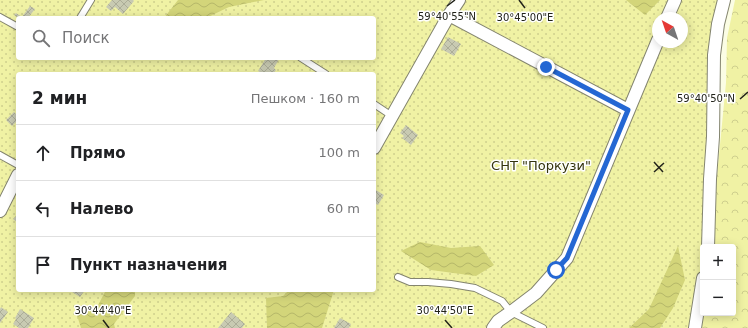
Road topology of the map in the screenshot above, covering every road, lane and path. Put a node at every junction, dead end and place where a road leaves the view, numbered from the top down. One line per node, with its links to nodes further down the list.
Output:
1 (91, 0): 6 (lane)
2 (459, 0): 7 (street)
3 (675, 0): 5 (street)
4 (724, 0): 21 (street)
5 (670, 12)
6 (81, 16)
7 (449, 16): 14 (street); 15 (street)
8 (0, 17): 9 (lane)
9 (16, 26)
10 (655, 48): 14 (street)
11 (304, 60): 12 (lane)
12 (323, 72)
13 (376, 105): 15 (lane)
14 (628, 110): 24 (street)
15 (392, 116): 16 (street)
16 (376, 144)
17 (0, 155): 18 (lane)
18 (16, 164)
19 (16, 183): 20 (street)
20 (0, 211)
21 (708, 244)
22 (398, 277): 24 (lane)
23 (703, 280): 27 (street)
24 (511, 312): 25 (street); 26 (lane)
25 (493, 328)
26 (543, 328)
27 (695, 328)

